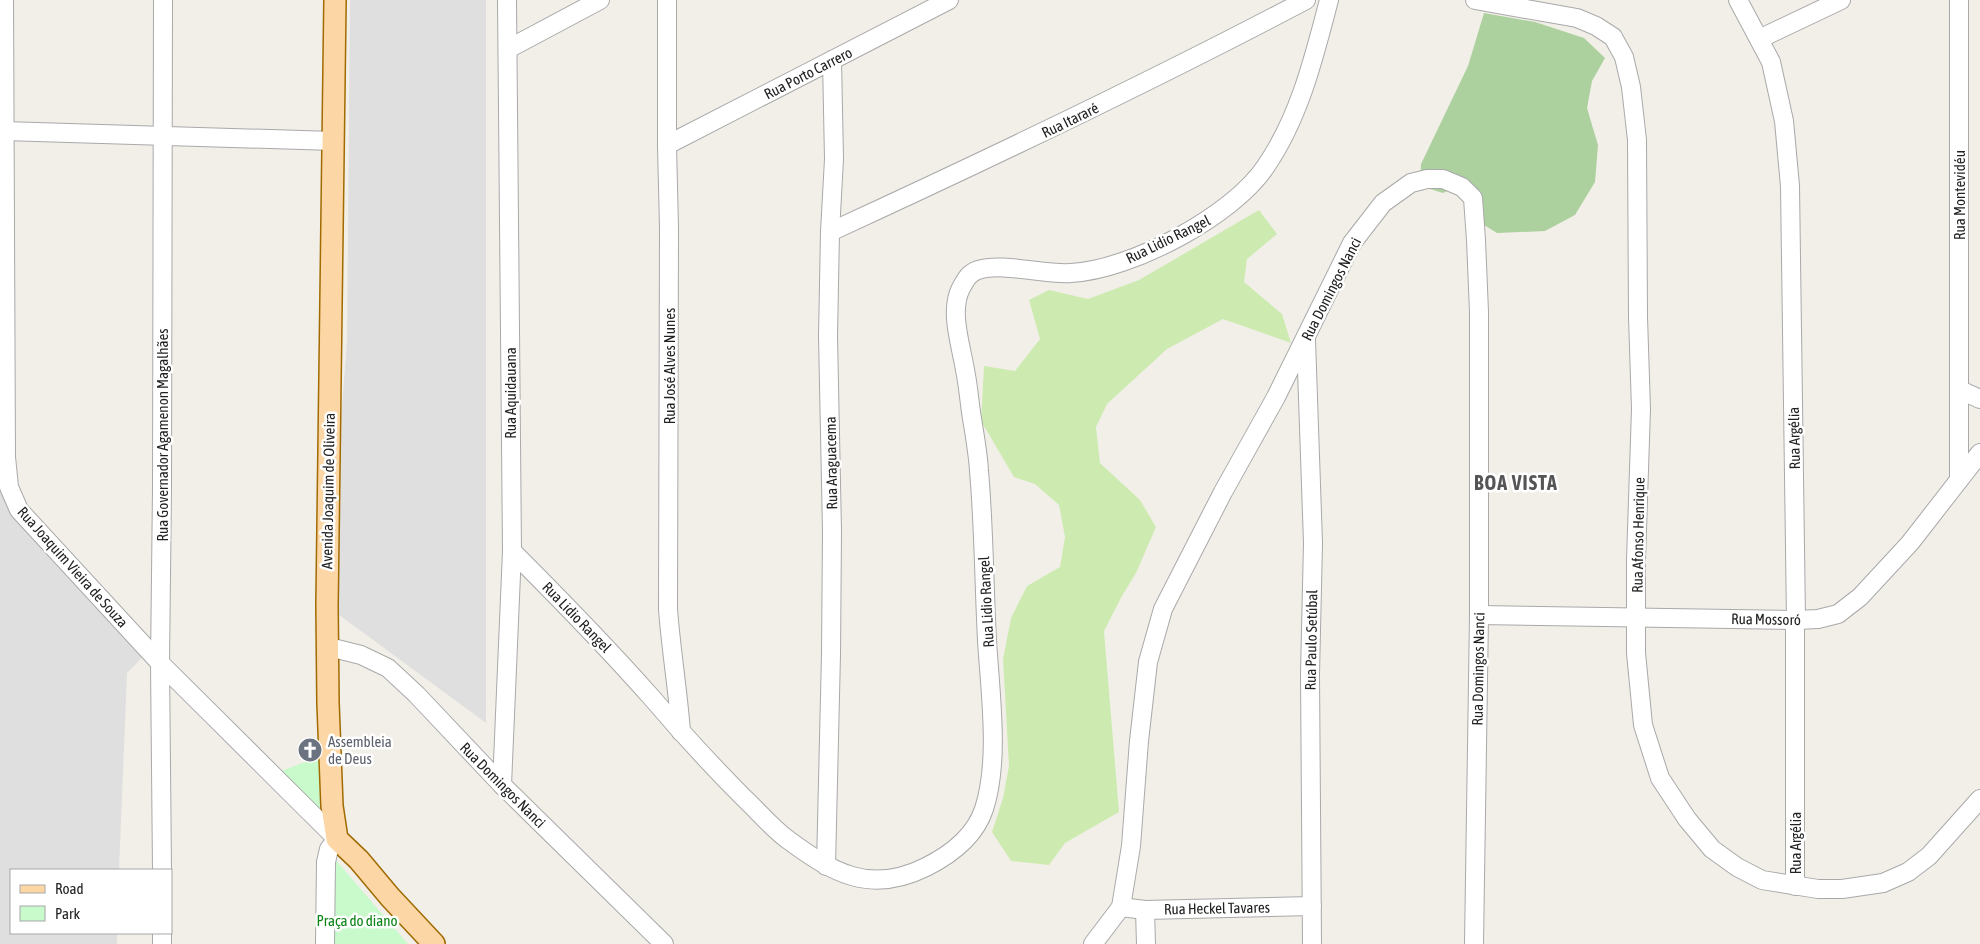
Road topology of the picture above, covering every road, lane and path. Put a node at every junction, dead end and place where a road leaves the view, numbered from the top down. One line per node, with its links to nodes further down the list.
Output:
1 (4, 0): 17 (street, Rua Joaquim Vieira de Souza)
2 (164, 0): 18 (street, Rua Governador Agamenon Magalhães)
3 (335, 0): 19 (main road, Avenida Joaquim de Oliveira)
4 (507, 0): 15 (street, Rua Aquidauana)
5 (600, 0): 15 (street)
6 (668, 0): 20 (street, Rua José Alves Nunes)
7 (949, 0): 16 (street, Rua Porto Carrero)
8 (1306, 0): 21 (street, Rua Itararé)
9 (1329, 0): 39 (street, Rua Lidio Rangel)
10 (1475, 0): 31 (street, Rua Afonso Henrique)
11 (1738, 0): 14 (street, Rua Argélia)
12 (1840, 0): 14 (street)
13 (1959, 0): 23 (street, Rua Montevidéu)
14 (1759, 39): 32 (street, Rua Argélia)
15 (508, 48): 29 (street, Rua Aquidauana)
16 (832, 60): 20 (street, Rua Porto Carrero); 21 (street, Rua Araguacema)
17 (4, 131): 18 (street); 34 (street, Rua Joaquim Vieira de Souza)
18 (162, 137): 19 (street); 34 (street, Rua Governador Agamenon Magalhães)
19 (334, 141): 33 (main road, Avenida Joaquim de Oliveira)
20 (667, 145): 35 (street, Rua José Alves Nunes)
21 (830, 232): 39 (street, Rua Araguacema)
22 (1306, 337): 30 (street, Rua Domingos Nanci); 42 (street, Rua Domingos Nanci); 43 (street, Rua Paulo Setúbal)
23 (1960, 390): 24 (street); 25 (street, Rua Montevidéu)
24 (1980, 399)
25 (1960, 427): 26 (street); 28 (street, Rua Montevidéu)
26 (1980, 447)
27 (1980, 453): 28 (street, Rua Mossoró)
28 (1959, 480): 32 (street, Rua Mossoró)
29 (512, 551): 35 (street, Rua Lidio Rangel); 36 (street, Rua Aquidauana)
30 (1479, 615): 31 (street, Rua Mossoró); 51 (street, Rua Domingos Nanci)
31 (1637, 617): 32 (street, Rua Mossoró); 41 (street, Rua Afonso Henrique)
32 (1796, 620): 41 (street, Rua Argélia)
33 (329, 647): 36 (street, Rua Domingos Nanci); 38 (main road, Avenida Joaquim de Oliveira)
34 (160, 663): 38 (street, Rua Joaquim Vieira de Souza); 40 (street, Rua Governador Agamenon Magalhães)
35 (681, 732): 39 (street, Rua Lidio Rangel)
36 (502, 785): 47 (street, Rua Domingos Nanci)
37 (1980, 800): 41 (street, Rua Afonso Henrique)
38 (337, 839): 45 (street); 46 (main road)
39 (826, 866)
40 (162, 869)
41 (1795, 886)
42 (1121, 906): 44 (street, Rua Heckel Tavares); 48 (street, Rua Domingos Nanci)
43 (1312, 906): 44 (street, Rua Heckel Tavares); 50 (street, Rua Paulo Setúbal)
44 (1145, 910): 49 (street)
45 (325, 944)
46 (434, 944)
47 (664, 944)
48 (1093, 944)
49 (1146, 944)
50 (1312, 944)
51 (1474, 944)

